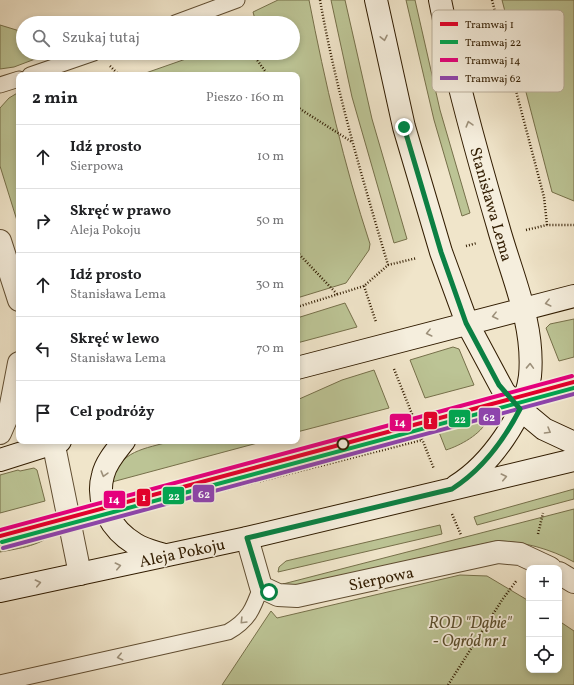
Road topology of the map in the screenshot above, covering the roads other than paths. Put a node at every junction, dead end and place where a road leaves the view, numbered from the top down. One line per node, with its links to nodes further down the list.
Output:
1 (237, 0): 5 (lane)
2 (376, 0): 15 (main road, one-way to 15)
3 (440, 0): 4 (main road, Stanisława Lema, one-way to 3)
4 (442, 10)
5 (194, 16)
6 (74, 60): 7 (lane)
7 (39, 72)
8 (16, 80): 9 (lane)
9 (0, 85)
10 (460, 92): 14 (main road, Stanisława Lema, one-way to 10)
11 (0, 241): 12 (main road)
12 (16, 291)
13 (574, 296): 14 (main road, one-way to 14)
14 (523, 309): 15 (main road, one-way to 15); 18 (main road, Stanisława Lema, one-way to 14)
15 (466, 323): 16 (main road, one-way to 16); 18 (main road)
16 (300, 367)
17 (16, 379): 19 (main road)
18 (520, 409): 20 (main road, one-way to 20); 26 (main road, Stanisława Lema)
19 (0, 433)
20 (574, 443)
21 (50, 444): 24 (main road)
22 (56, 444): 30 (main road)
23 (122, 444): 28 (main road, one-way to 28)
24 (0, 460)
25 (574, 460): 26 (main road, Aleja Pokoju, one-way to 25)
26 (452, 489): 27 (main road, Aleja Pokoju)
27 (247, 538): 28 (main road, Aleja Pokoju); 33 (main road)
28 (164, 555): 30 (main road, Aleja Pokoju, one-way to 28)
29 (544, 565): 33 (main road, Sierpowa)
30 (80, 574): 34 (main road, Aleja Pokoju, one-way to 30)
31 (562, 575): 32 (main road)
32 (574, 582)
33 (262, 587): 35 (lane, one-way to 35)
34 (0, 591)
35 (0, 683)

